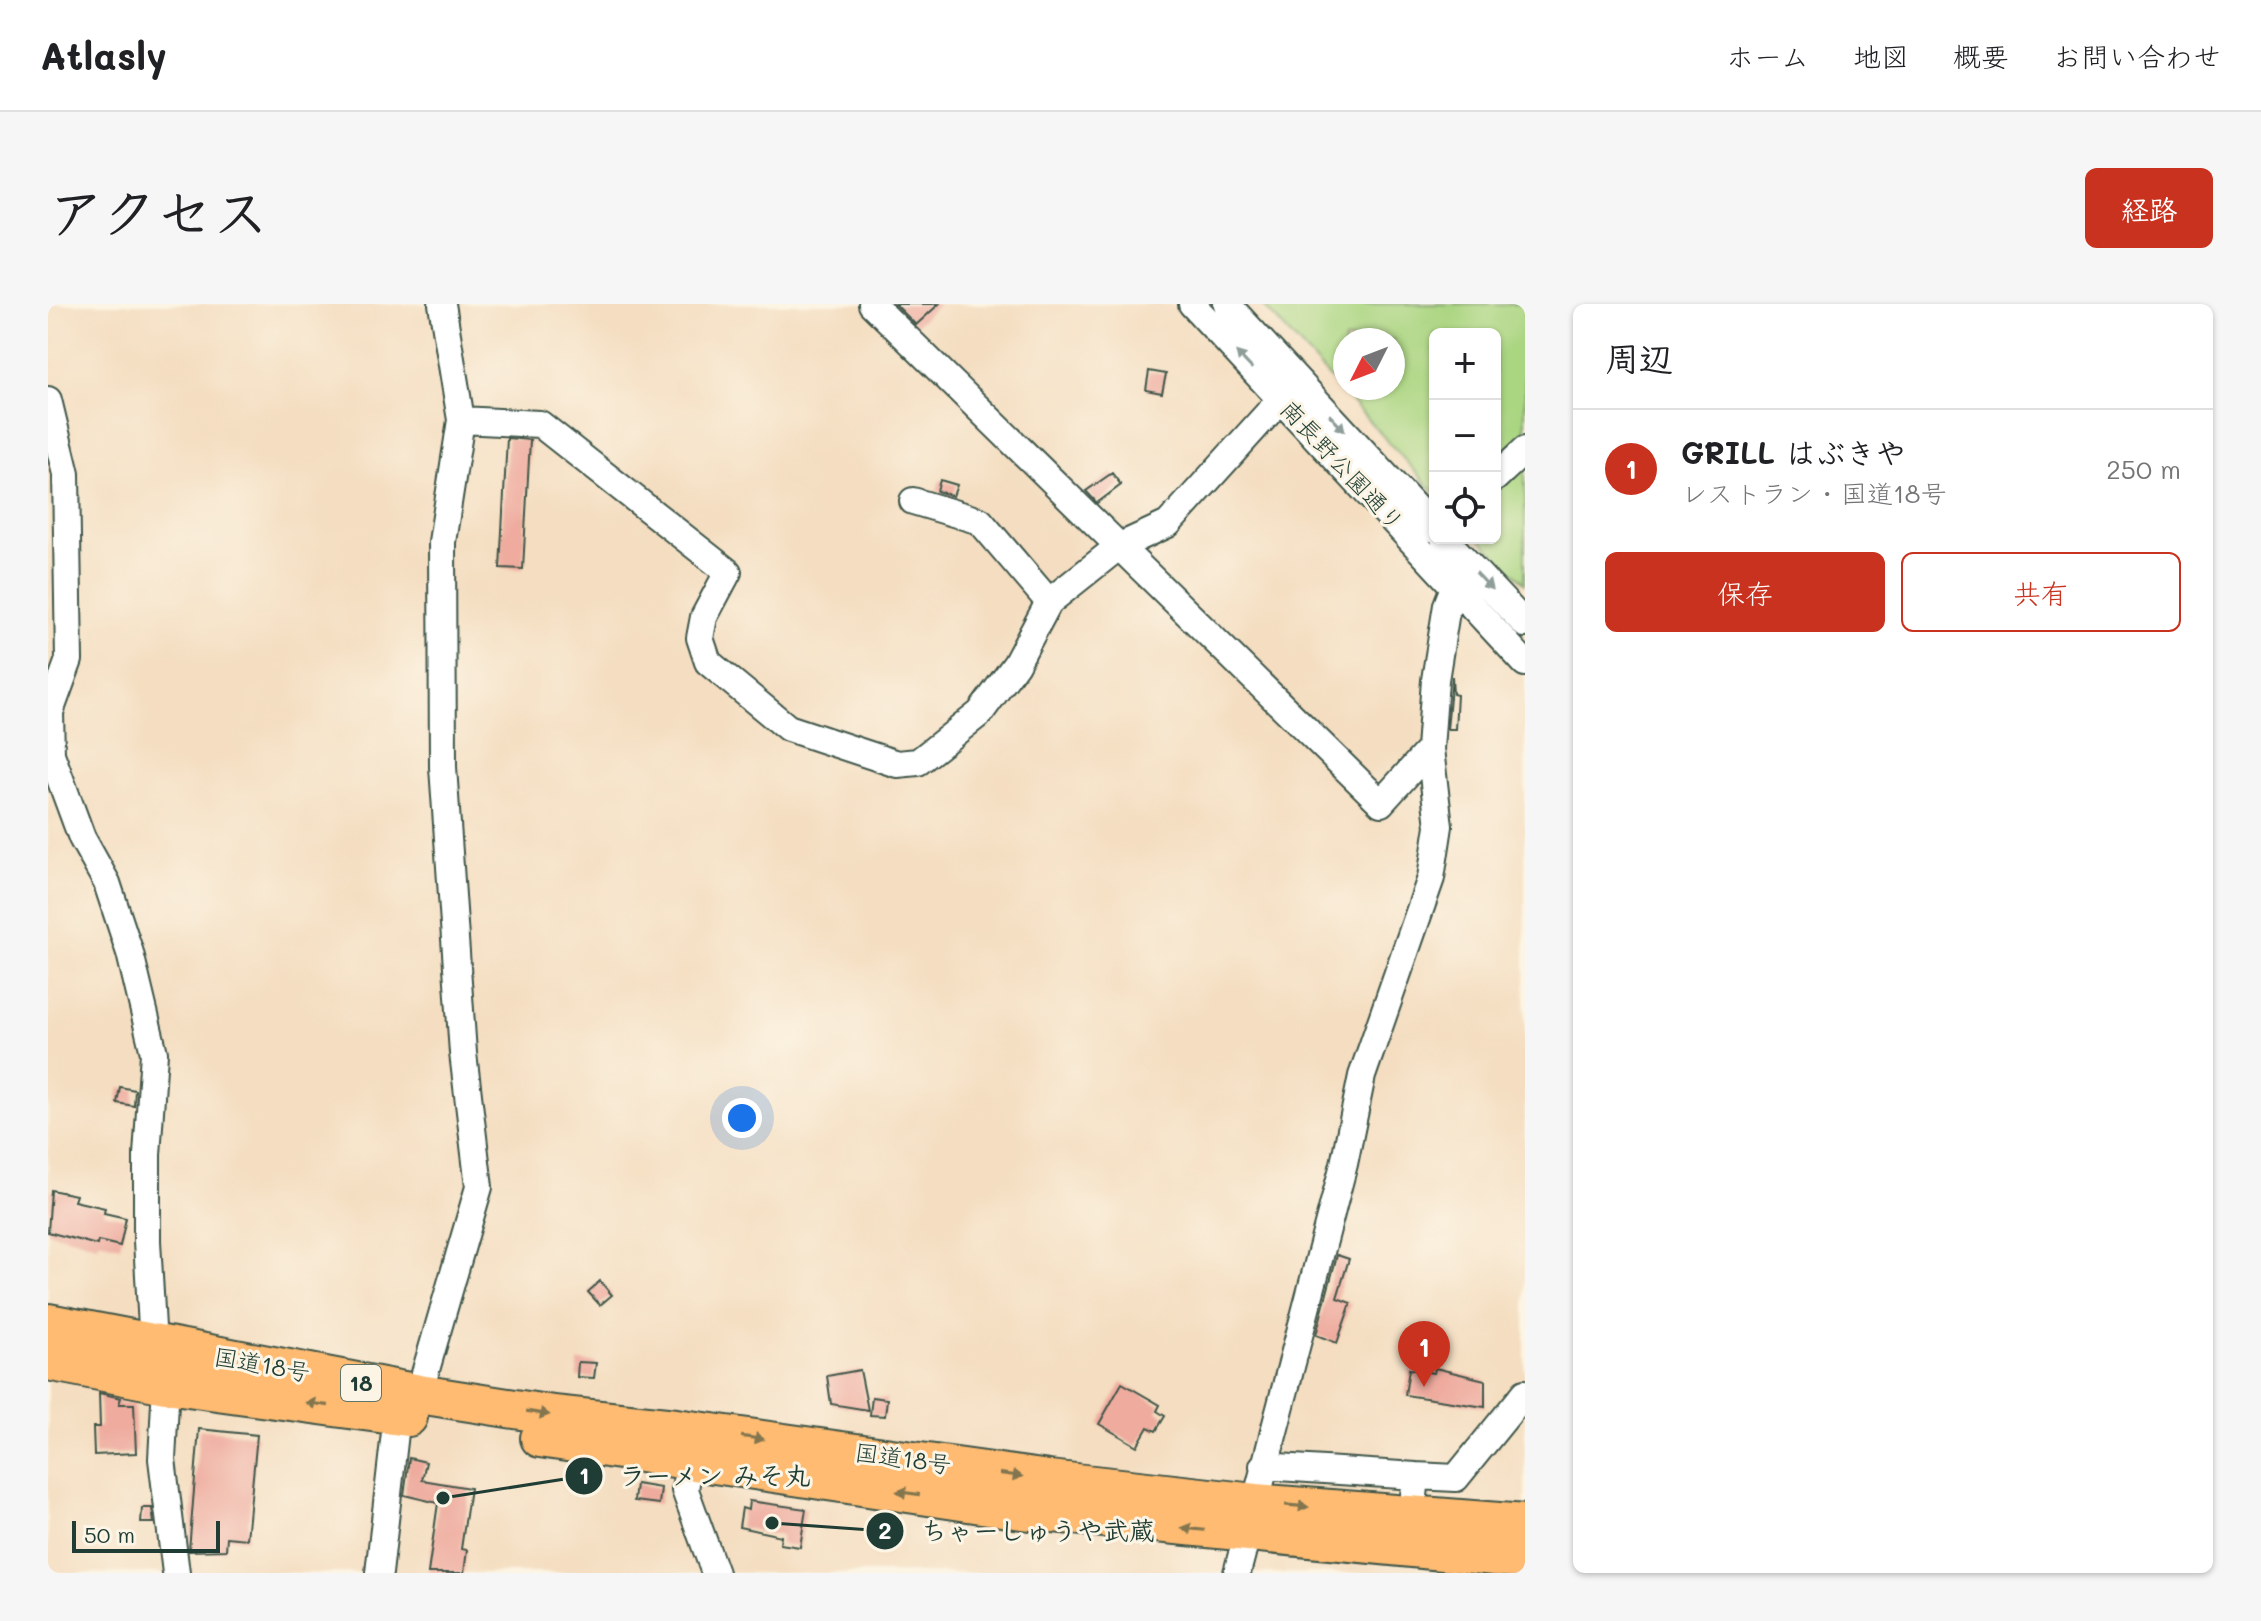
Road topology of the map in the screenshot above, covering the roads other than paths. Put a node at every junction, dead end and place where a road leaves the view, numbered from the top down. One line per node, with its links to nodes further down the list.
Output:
1 (442, 304): 7 (street)
2 (872, 304): 13 (street)
3 (1192, 304): 6 (street, 南長野公園通り, one-way to 3)
4 (1227, 304): 11 (street, 南長野公園通り, one-way to 11)
5 (48, 400): 14 (street)
6 (1280, 400): 13 (street); 15 (street, 南長野公園通り)
7 (461, 420): 16 (street); 25 (street)
8 (1525, 450): 9 (street)
9 (1501, 472)
10 (913, 501): 16 (street)
11 (1429, 523)
12 (1450, 544): 17 (street, one-way to 17)
13 (1118, 547): 16 (street); 19 (street)
14 (58, 568): 21 (street)
15 (1454, 587): 18 (street, 南長野公園通り); 19 (street)
16 (1049, 602)
17 (1525, 624)
18 (1525, 663)
19 (1430, 749): 27 (street)
20 (48, 1323): 21 (highway, 国道18号 / 18)
21 (153, 1345): 25 (highway, 国道18号 / 18)
22 (48, 1361): 23 (highway, 国道18号 / 18)
23 (166, 1384): 25 (highway, 国道18号 / 18, one-way to 23); 33 (street)
24 (1525, 1393): 28 (street)
25 (408, 1405): 26 (highway, 国道18号 / 18); 29 (highway, 国道18号 / 18, one-way to 29); 34 (street)
26 (689, 1462): 29 (highway, 国道18号 / 18, one-way to 26); 35 (street)
27 (1263, 1466): 28 (street); 29 (street)
28 (1416, 1476): 31 (street)
29 (1252, 1518): 31 (highway, 国道18号 / 18); 36 (street)
30 (1525, 1524): 31 (highway, 国道18号 / 18)
31 (1410, 1546): 32 (highway, 国道18号 / 18)
32 (1525, 1559)
33 (176, 1573)
34 (379, 1573)
35 (715, 1573)
36 (1237, 1573)

